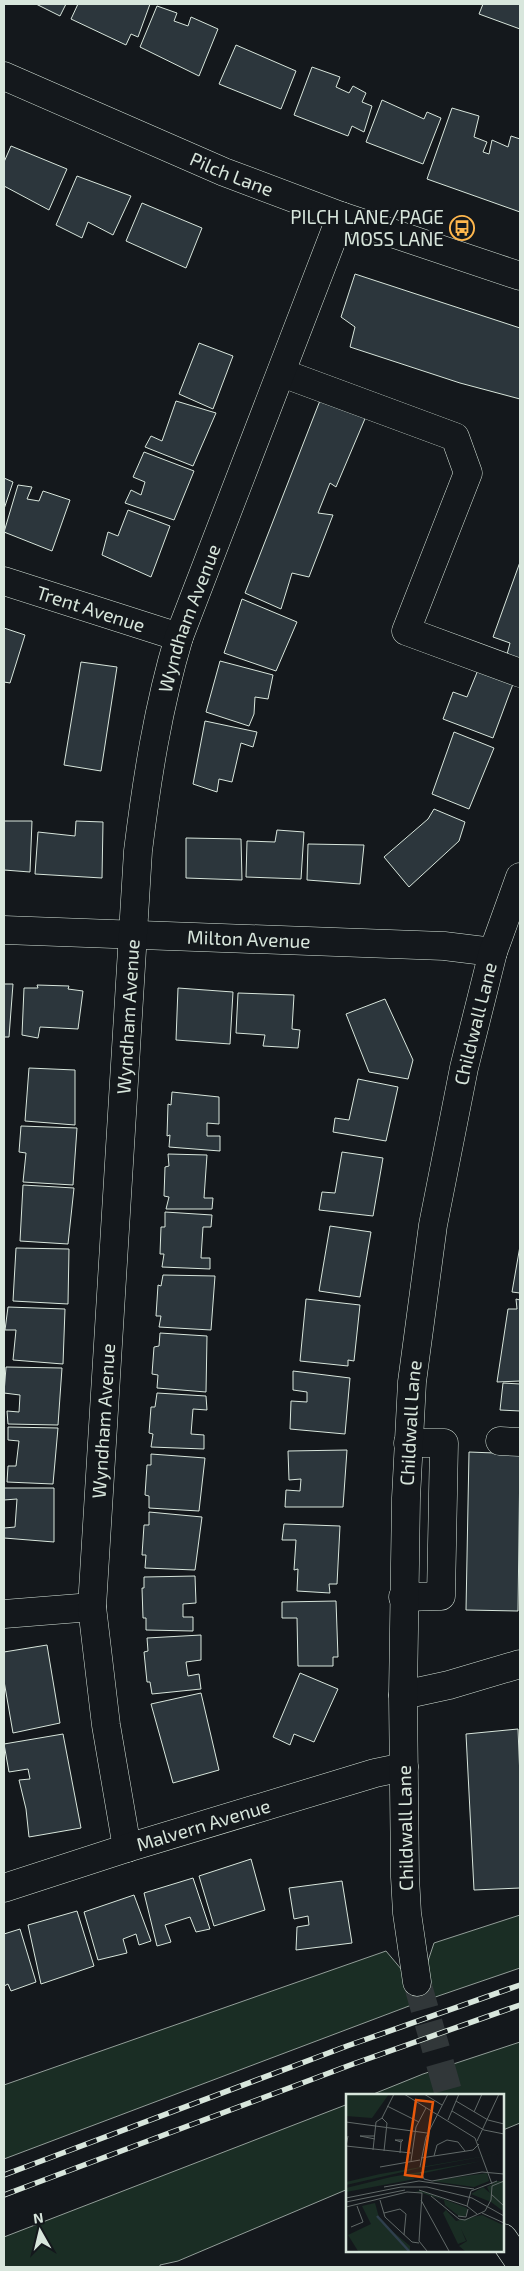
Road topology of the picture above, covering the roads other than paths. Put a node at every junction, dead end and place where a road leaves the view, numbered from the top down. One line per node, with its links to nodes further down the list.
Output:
1 (4, 76): 2 (street, Pilch Lane)
2 (341, 216): 3 (street, Pilch Lane); 4 (street, Wyndham Avenue)
3 (520, 276)
4 (282, 373): 6 (street, Wyndham Avenue); 7 (street)
5 (4, 581): 6 (street, Trent Avenue)
6 (179, 637): 10 (street, Wyndham Avenue)
7 (520, 673)
8 (520, 877): 11 (street, Childwall Lane)
9 (4, 930): 10 (street, Milton Avenue)
10 (133, 934): 11 (street, Milton Avenue); 14 (street, Wyndham Avenue)
11 (493, 952): 12 (street, Childwall Lane)
12 (408, 1443): 13 (street, Childwall Lane); 13 (street)
13 (403, 1597): 17 (street, Childwall Lane)
14 (92, 1607): 15 (street); 19 (street, Wyndham Avenue)
15 (4, 1614)
16 (520, 1664): 17 (street)
17 (403, 1695): 18 (street, Childwall Lane)
18 (404, 1768): 19 (street, Malvern Avenue); 21 (street, Childwall Lane)
19 (127, 1848): 20 (street, Malvern Avenue)
20 (4, 1888)
21 (417, 1982)
22 (504, 2239): 23 (street)
23 (520, 2263)

